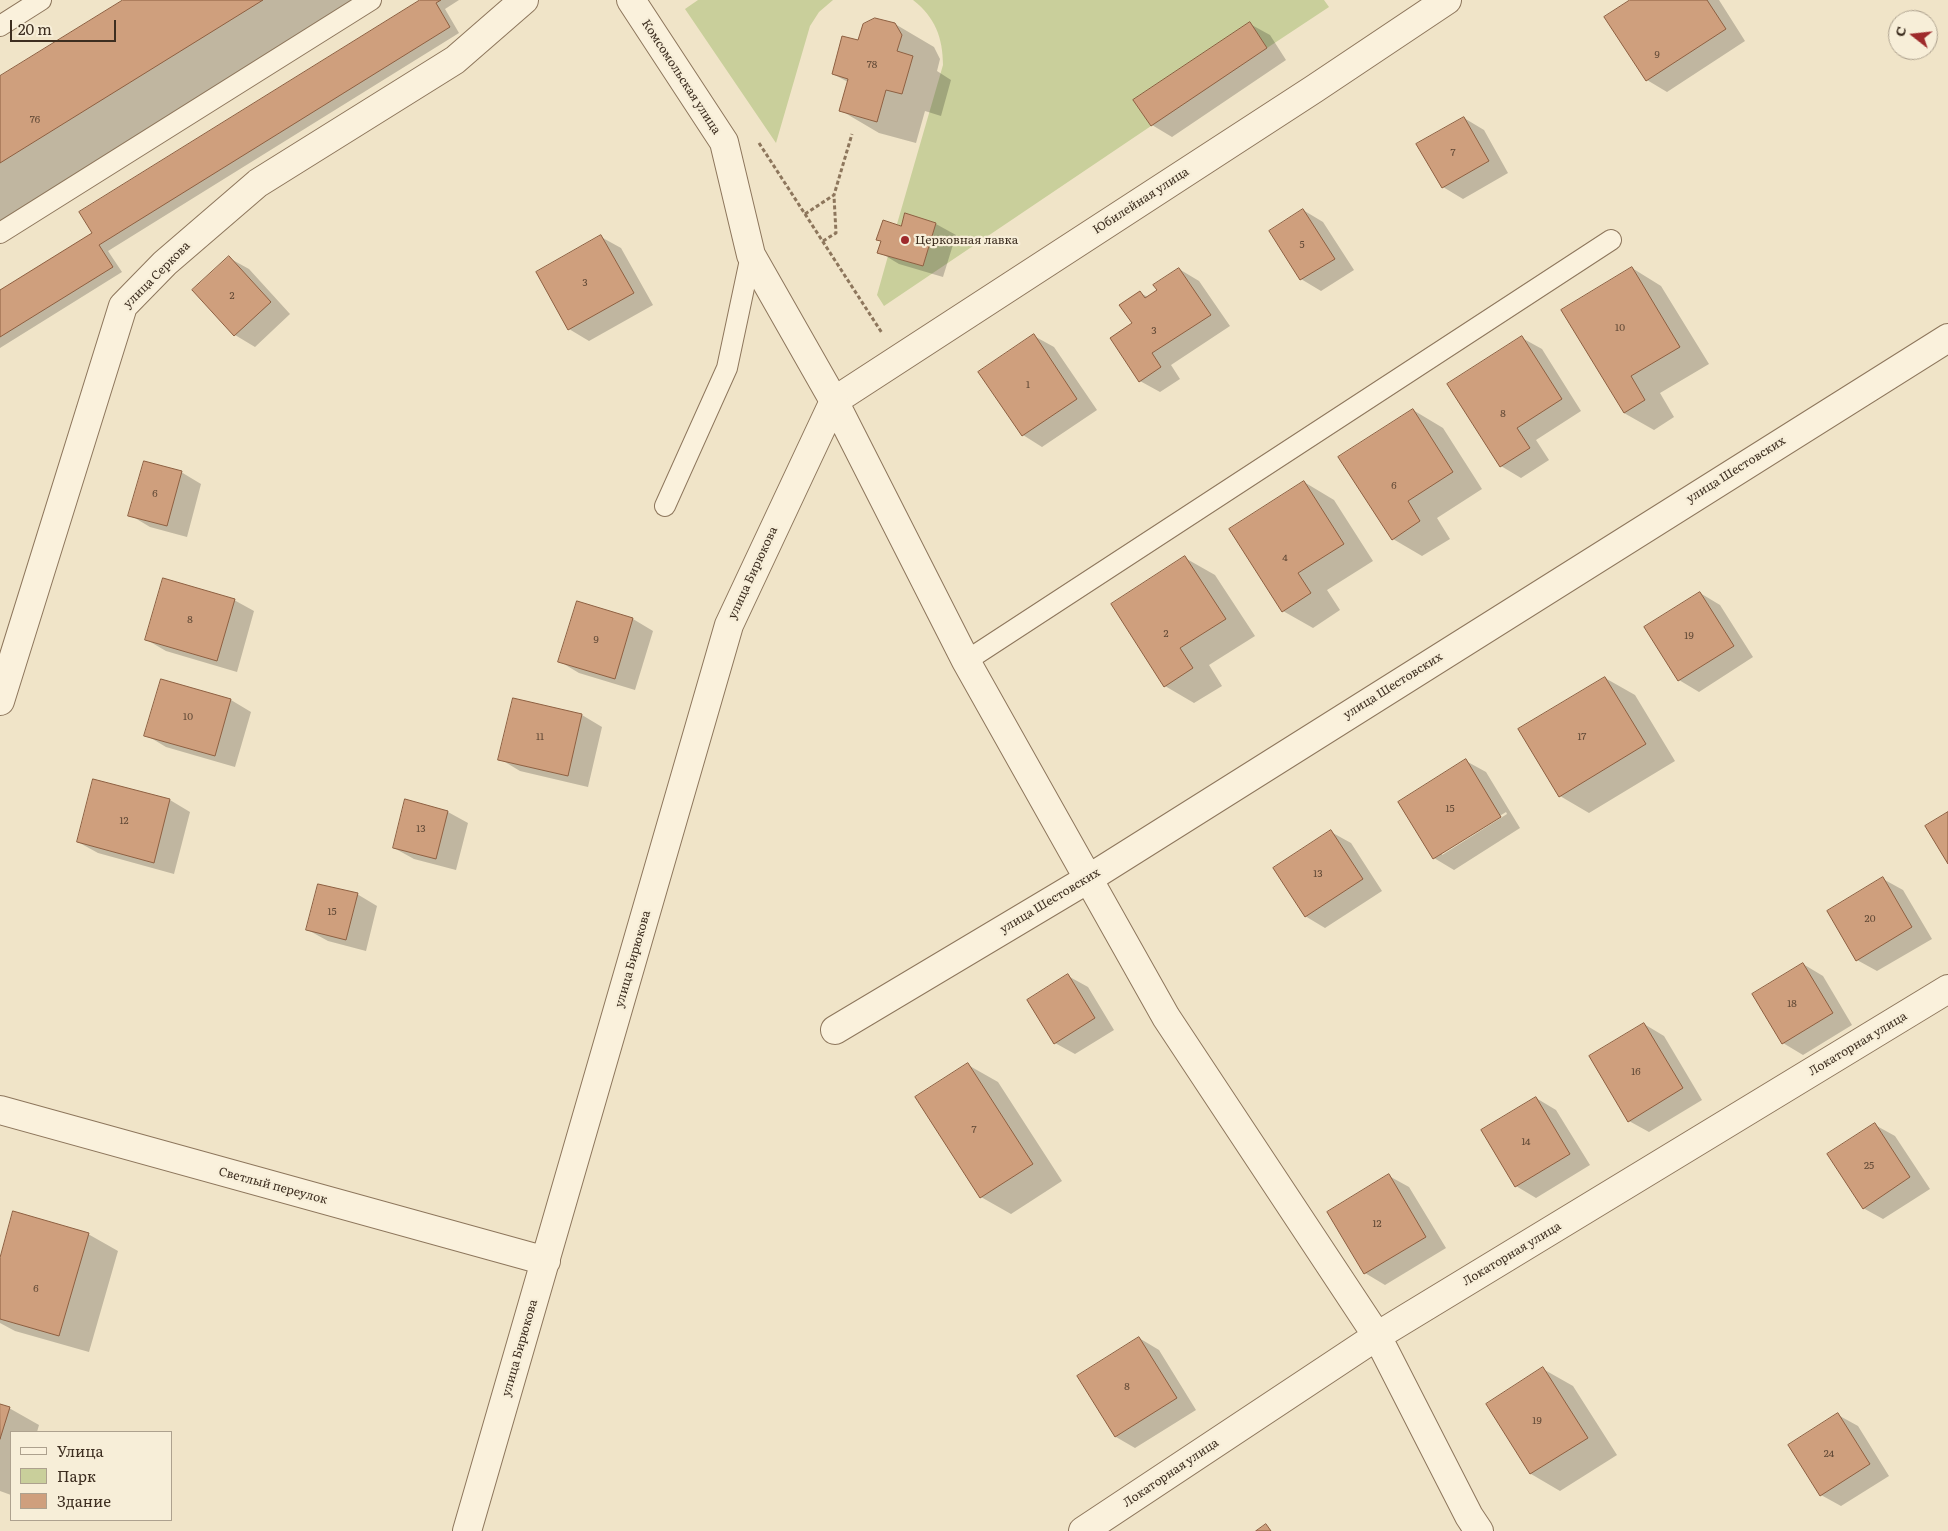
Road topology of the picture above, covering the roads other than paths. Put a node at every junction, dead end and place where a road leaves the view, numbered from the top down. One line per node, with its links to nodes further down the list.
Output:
1 (42, 0): 6 (lane)
2 (371, 0): 7 (lane)
3 (524, 0): 14 (street, улица Серкова)
4 (631, 0): 9 (street, Комсомольская улица)
5 (1447, 0): 11 (street, Юбилейная улица)
6 (0, 26)
7 (0, 233)
8 (1611, 240): 13 (lane)
9 (751, 255): 11 (street, Комсомольская улица); 12 (lane)
10 (1948, 338): 15 (street, улица Шестовских)
11 (834, 401): 13 (street, Комсомольская улица); 19 (street, улица Бирюкова)
12 (665, 506)
13 (966, 661): 15 (street, Комсомольская улица)
14 (0, 701)
15 (1088, 879): 17 (street, улица Шестовских); 20 (street, Комсомольская улица)
16 (1948, 989): 20 (street, Локаторная улица)
17 (835, 1030)
18 (0, 1110): 19 (street, Светлый переулок)
19 (546, 1261): 21 (street, улица Бирюкова)
20 (1377, 1336): 22 (street, Локаторная улица); 23 (street, Комсомольская улица)
21 (467, 1531)
22 (1083, 1531)
23 (1479, 1531)

